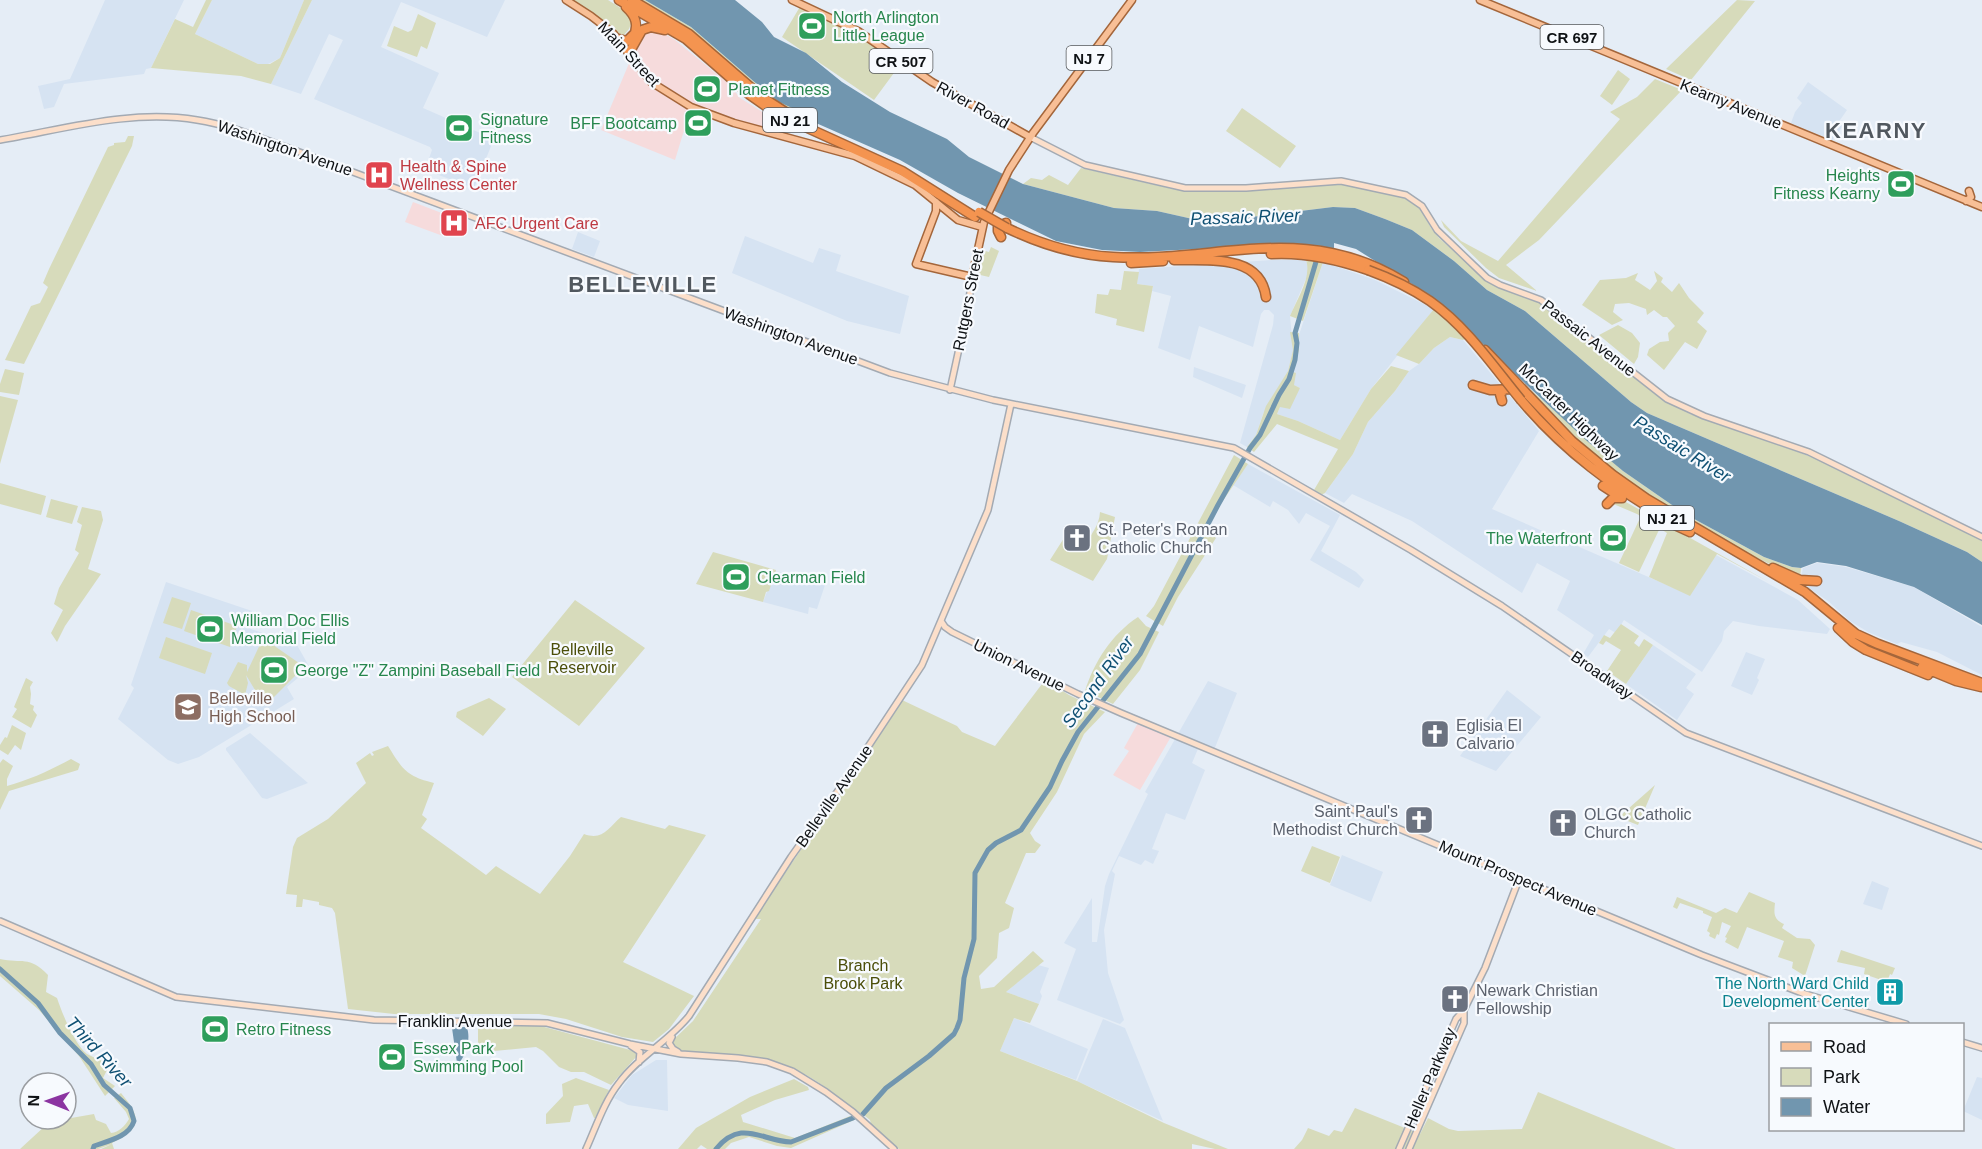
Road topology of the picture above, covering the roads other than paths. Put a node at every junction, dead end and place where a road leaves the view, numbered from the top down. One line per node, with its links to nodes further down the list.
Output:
1 (566, 0): 8 (main road, Main Street)
2 (617, 0): 7 (highway); 10 (highway, NJ 21)
3 (632, 0): 19 (highway, NJ 21)
4 (792, 0): 11 (main road, River Road / CR 507)
5 (1132, 0): 11 (main road, NJ 7)
6 (1480, 0): 14 (main road, Kearny Avenue / CR 697)
7 (635, 33): 8 (highway); 9 (highway)
8 (619, 39): 9 (main road, Main Street)
9 (629, 53): 10 (highway); 15 (main road, Main Street)
10 (710, 59): 19 (highway, NJ 21)
11 (1030, 137): 19 (main road, NJ 7); 38 (main road, Passaic Avenue)
12 (0, 140): 29 (main road, Washington Avenue)
13 (1969, 191): 14 (main road)
14 (1966, 201): 16 (main road, Kearny Avenue / CR 697)
15 (936, 202): 17 (main road, Main Street); 18 (main road)
16 (1982, 207)
17 (944, 210): 18 (main road); 20 (main road, Main Street)
18 (935, 214): 25 (main road)
19 (984, 218): 20 (main road, Main Street); 21 (highway, NJ 21, bridge); 21 (highway); 22 (main road, Rutgers Street / NJ 7)
20 (957, 219): 22 (main road)
21 (1004, 230): 24 (highway, NJ 21)
22 (980, 240): 25 (main road, Rutgers Street / NJ 7)
23 (1331, 255): 24 (highway, NJ 21); 32 (highway, McCarter Highway / NJ 21); 37 (highway, NJ 21, bridge)
24 (1173, 258): 26 (highway)
25 (972, 277): 29 (main road, Rutgers Street / NJ 7)
26 (1266, 297)
27 (1473, 385): 28 (highway)
28 (1508, 388): 30 (highway); 32 (highway)
29 (950, 390): 31 (main road, Washington Avenue)
30 (1502, 401)
31 (1011, 404): 33 (main road, Washington Avenue); 40 (main road, Belleville Avenue)
32 (1550, 419): 37 (highway, McCarter Highway / NJ 21)
33 (1246, 455): 45 (main road, Broadway)
34 (1603, 486): 35 (highway)
35 (1624, 498): 36 (highway); 37 (highway)
36 (1607, 504)
37 (1694, 531): 39 (highway); 41 (highway, NJ 21); 41 (highway, McCarter Highway / NJ 21)
38 (1982, 537)
39 (1817, 581)
40 (941, 621): 44 (main road, Union Avenue); 50 (main road, Belleville Avenue)
41 (1843, 628): 42 (highway, McCarter Highway / NJ 21); 42 (highway, McCarter Highway / NJ 21)
42 (1931, 669): 43 (highway, McCarter Highway / NJ 21); 43 (highway, McCarter Highway / NJ 21)
43 (1982, 685)
44 (1101, 704): 46 (main road, Mount Prospect Avenue)
45 (1982, 846)
46 (1519, 879): 48 (main road, Heller Parkway); 49 (main road, Mount Prospect Avenue)
47 (0, 921): 52 (main road, Franklin Avenue)
48 (1464, 1010): 59 (main road, Heller Parkway); 60 (main road, Heller Parkway)
49 (1903, 1023)
50 (674, 1033): 54 (main road, Belleville Avenue); 55 (main road)
51 (1964, 1043): 53 (main road)
52 (630, 1044): 54 (main road, Franklin Avenue); 56 (main road)
53 (1982, 1048)
54 (655, 1049): 55 (main road, Franklin Avenue); 56 (main road, Belleville Avenue)
55 (681, 1054): 58 (main road, Franklin Avenue)
56 (639, 1063): 57 (main road, Belleville Avenue)
57 (586, 1149)
58 (894, 1149)
59 (1399, 1149)
60 (1409, 1149)

